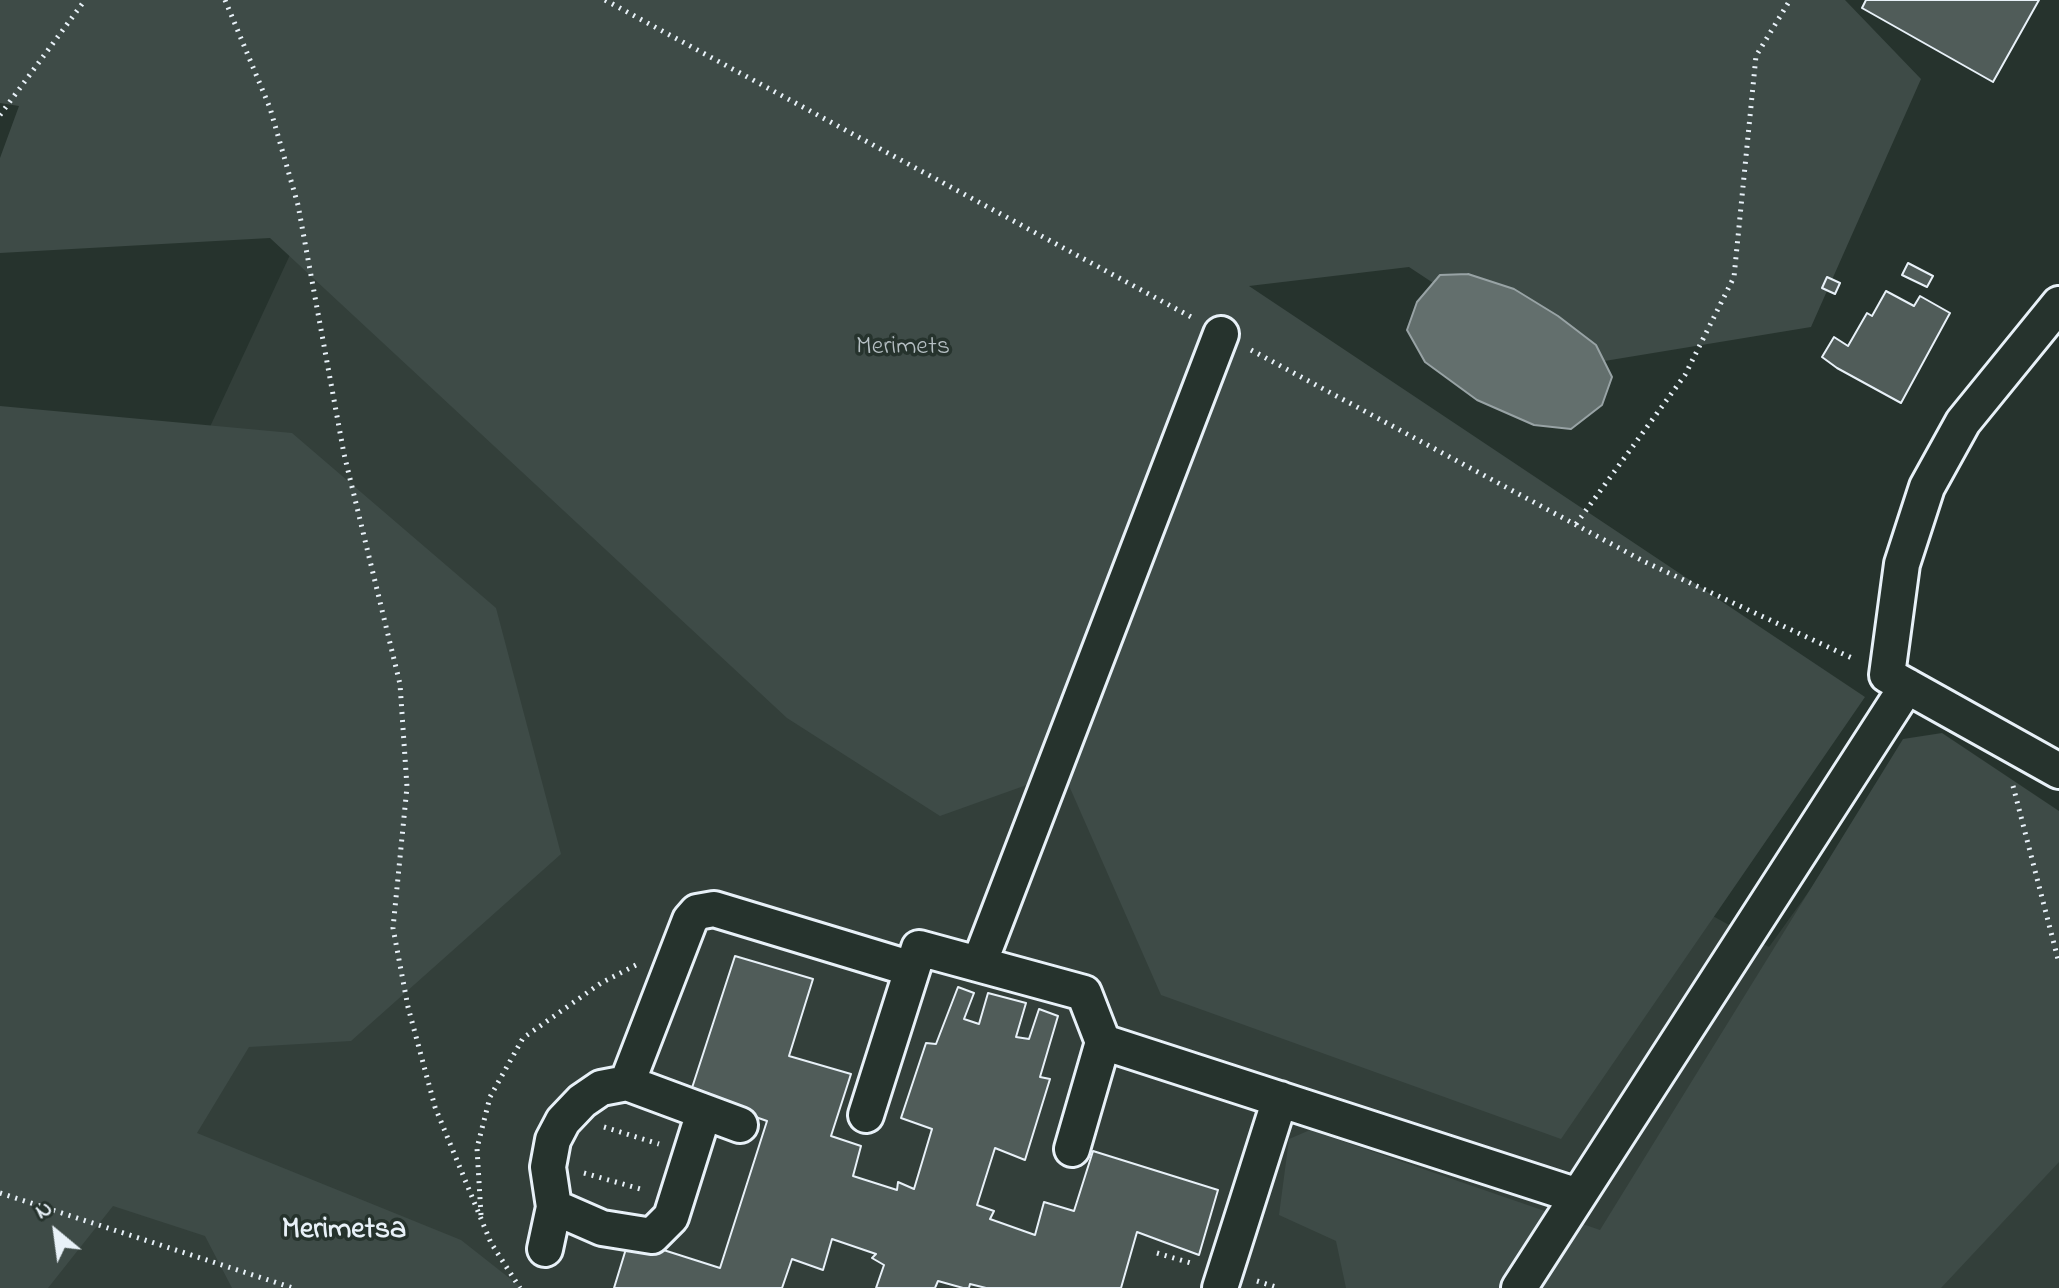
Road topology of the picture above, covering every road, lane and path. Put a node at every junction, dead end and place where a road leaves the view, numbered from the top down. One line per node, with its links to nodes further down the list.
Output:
1 (85, 0): 4 (path)
2 (225, 0): 29 (path)
3 (1790, 0): 7 (path)
4 (0, 115)
5 (2059, 304): 8 (street)
6 (1221, 334): 13 (street)
7 (1576, 524)
8 (1897, 680): 9 (street); 26 (street)
9 (2001, 738): 10 (street); 12 (path)
10 (2059, 771)
11 (683, 940): 14 (street); 16 (street); 29 (path)
12 (2059, 963)
13 (979, 964): 14 (street); 15 (street)
14 (912, 969): 20 (street)
15 (1103, 1042): 17 (street); 22 (street)
16 (627, 1083): 18 (street); 19 (street)
17 (1280, 1099): 26 (street); 33 (street)
18 (704, 1112): 21 (street); 23 (street)
19 (569, 1115): 23 (path); 24 (street)
20 (866, 1115)
21 (740, 1125)
22 (1072, 1149)
23 (690, 1155): 27 (street)
24 (549, 1163): 27 (path); 28 (street)
25 (0, 1193): 31 (path)
26 (1578, 1196): 34 (street)
27 (676, 1199): 28 (street)
28 (554, 1207): 30 (street)
29 (481, 1220): 32 (path)
30 (545, 1249)
31 (293, 1288)
32 (520, 1288)
33 (1220, 1288)
34 (1519, 1288)

